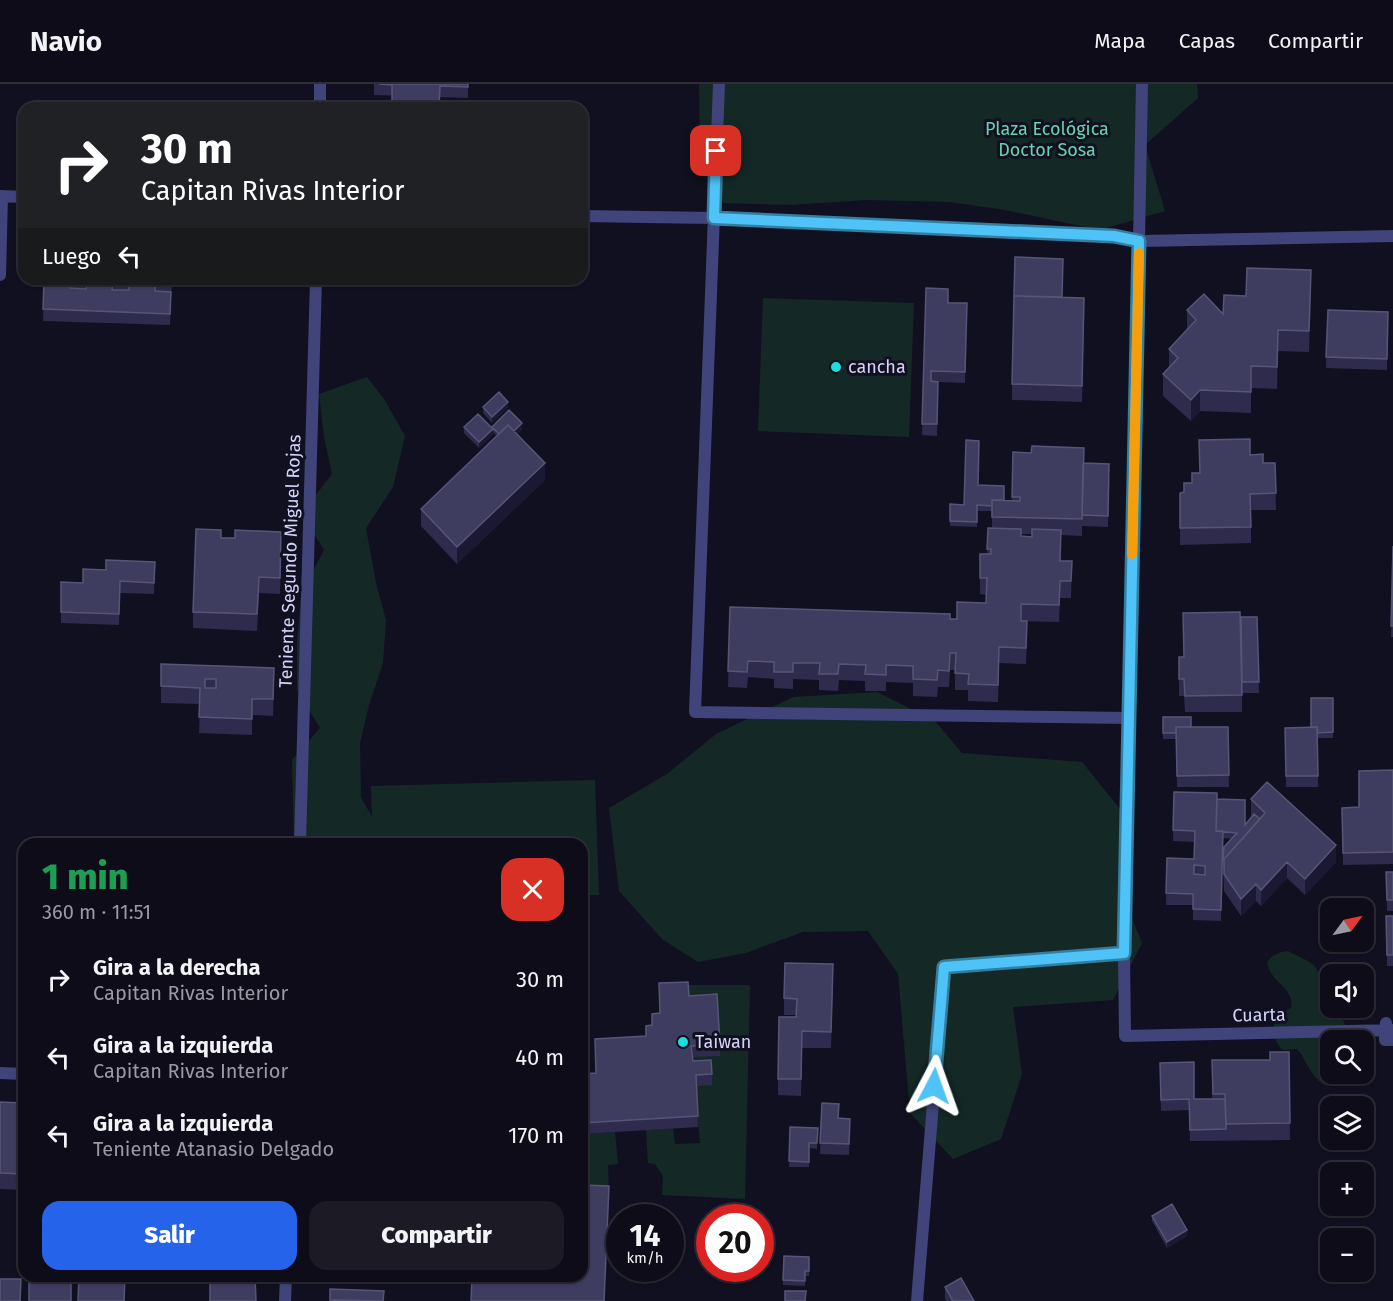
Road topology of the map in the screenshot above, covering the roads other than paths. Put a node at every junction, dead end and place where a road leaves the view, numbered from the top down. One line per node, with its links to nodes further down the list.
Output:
1 (320, 84): 4 (street)
2 (718, 84): 8 (street)
3 (1142, 84): 10 (street)
4 (320, 102)
5 (1, 196): 6 (street); 11 (street)
6 (18, 197)
7 (588, 216): 8 (street)
8 (714, 218): 10 (street); 13 (street)
9 (1393, 236): 10 (street)
10 (1139, 241): 13 (street)
11 (0, 275)
12 (316, 285): 14 (street, Teniente Segundo Miguel Rojas)
13 (1129, 718): 15 (street)
14 (300, 838)
15 (1124, 953): 16 (street, Cuarta); 21 (street)
16 (1391, 1031)
17 (0, 1073): 18 (street)
18 (18, 1074)
19 (286, 1282): 20 (street)
20 (285, 1301)
21 (917, 1301)

